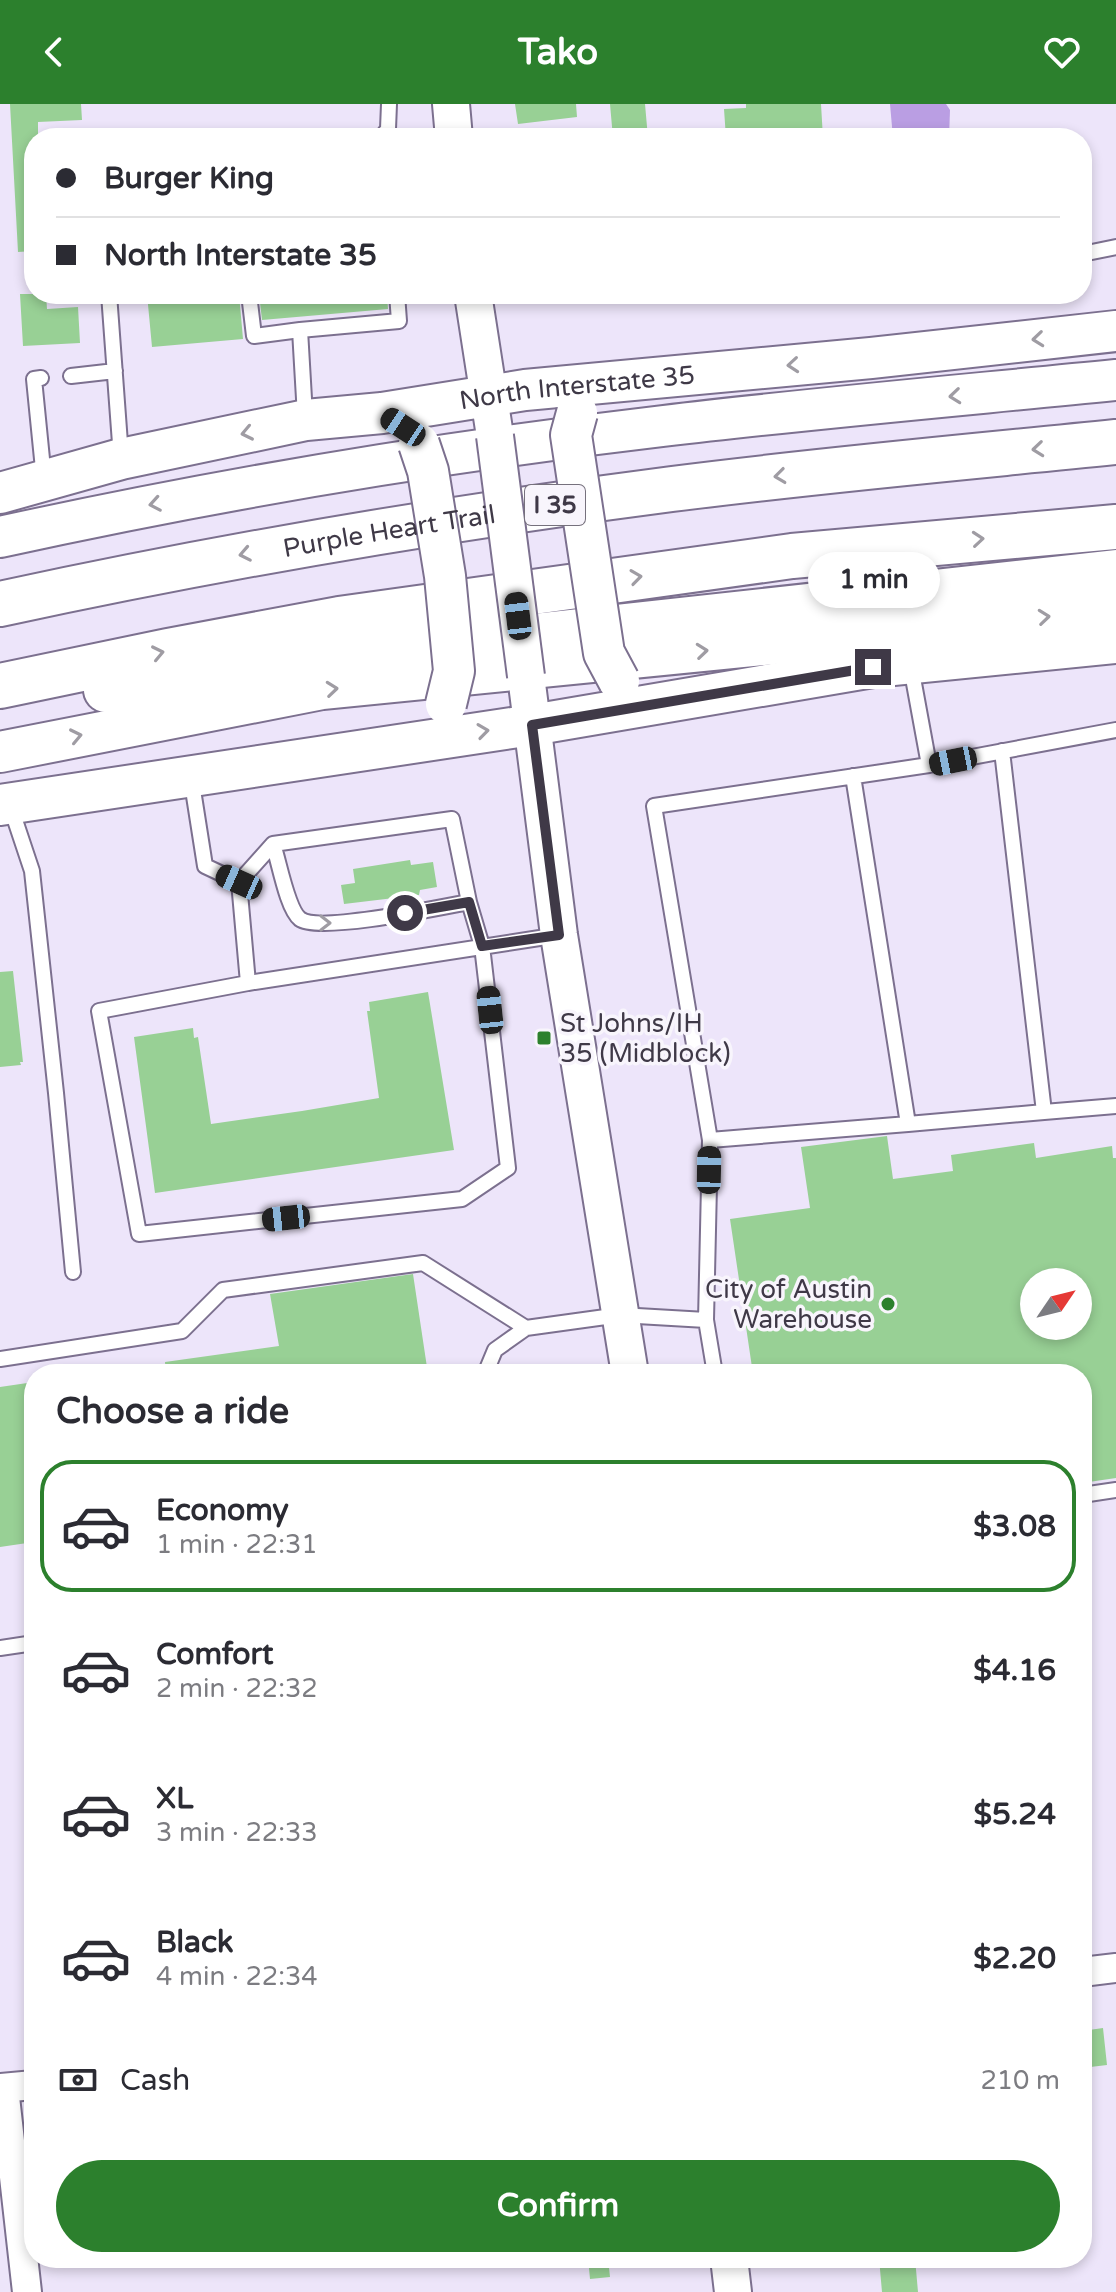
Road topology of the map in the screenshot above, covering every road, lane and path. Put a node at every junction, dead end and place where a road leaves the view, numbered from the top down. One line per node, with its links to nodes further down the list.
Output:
1 (389, 104): 3 (lane)
2 (451, 104): 4 (street)
3 (388, 128)
4 (453, 128)
5 (1116, 247): 6 (lane)
6 (1092, 252)
7 (110, 304): 13 (lane)
8 (250, 304): 11 (lane)
9 (398, 304): 11 (lane)
10 (475, 304): 18 (street)
11 (309, 325): 20 (lane)
12 (1116, 331): 16 (main road, North Interstate 35, one-way to 16)
13 (115, 371): 14 (lane); 22 (lane)
14 (71, 376)
15 (41, 378): 23 (lane)
16 (611, 380): 18 (main road, North Interstate 35); 33 (main road, bridge)
17 (1116, 380): 26 (main road, one-way to 26)
18 (490, 394): 19 (main road, North Interstate 35); 34 (street, bridge)
19 (382, 413): 20 (main road, North Interstate 35); 36 (main road, bridge)
20 (306, 420): 22 (main road, North Interstate 35, one-way to 22)
21 (1116, 442): 28 (highway, Purple Heart Trail / I 35, one-way to 28)
22 (121, 459): 23 (main road, North Interstate 35)
23 (44, 481): 24 (main road, North Interstate 35)
24 (0, 493)
25 (1116, 527): 32 (highway, one-way to 25)
26 (0, 537)
27 (1116, 572): 32 (highway)
28 (0, 604)
29 (1116, 610): 38 (main road, one-way to 29)
30 (1116, 643): 31 (main road)
31 (910, 664): 33 (main road); 39 (lane)
32 (0, 687)
33 (635, 692): 34 (main road)
34 (532, 725): 36 (main road, one-way to 34); 46 (street)
35 (1116, 730): 37 (lane)
36 (404, 743): 40 (main road)
37 (1002, 751): 39 (lane); 50 (lane)
38 (0, 752)
39 (929, 765): 41 (lane)
40 (191, 775): 42 (main road); 44 (lane)
41 (853, 776): 51 (lane); 52 (lane)
42 (5, 804): 53 (lane)
43 (273, 844): 44 (lane); 45 (lane, one-way to 45); 45 (lane)
44 (239, 882): 48 (lane)
45 (469, 902): 47 (lane)
46 (559, 935): 47 (lane); 54 (street)
47 (482, 946): 48 (lane); 48 (lane)
48 (248, 983)
49 (1116, 1106): 50 (lane)
50 (1044, 1112): 51 (lane)
51 (908, 1124): 52 (lane)
52 (710, 1140): 55 (lane)
53 (73, 1272)
54 (620, 1315): 55 (lane); 56 (lane); 59 (street)
55 (706, 1320): 60 (lane)
56 (526, 1328): 57 (lane); 58 (lane)
57 (0, 1359)
58 (489, 1364)
59 (628, 1364)
60 (713, 1364)
61 (1116, 1490): 62 (lane)
62 (1092, 1494)
63 (24, 1644): 64 (lane)
64 (0, 1648)
65 (1116, 1968): 66 (street)
66 (1092, 1971)
67 (24, 2086): 68 (street)
68 (2, 2088): 69 (street)
69 (24, 2268)
70 (24, 2268): 72 (street)
71 (730, 2268): 73 (street)
72 (27, 2292)
73 (733, 2292)

